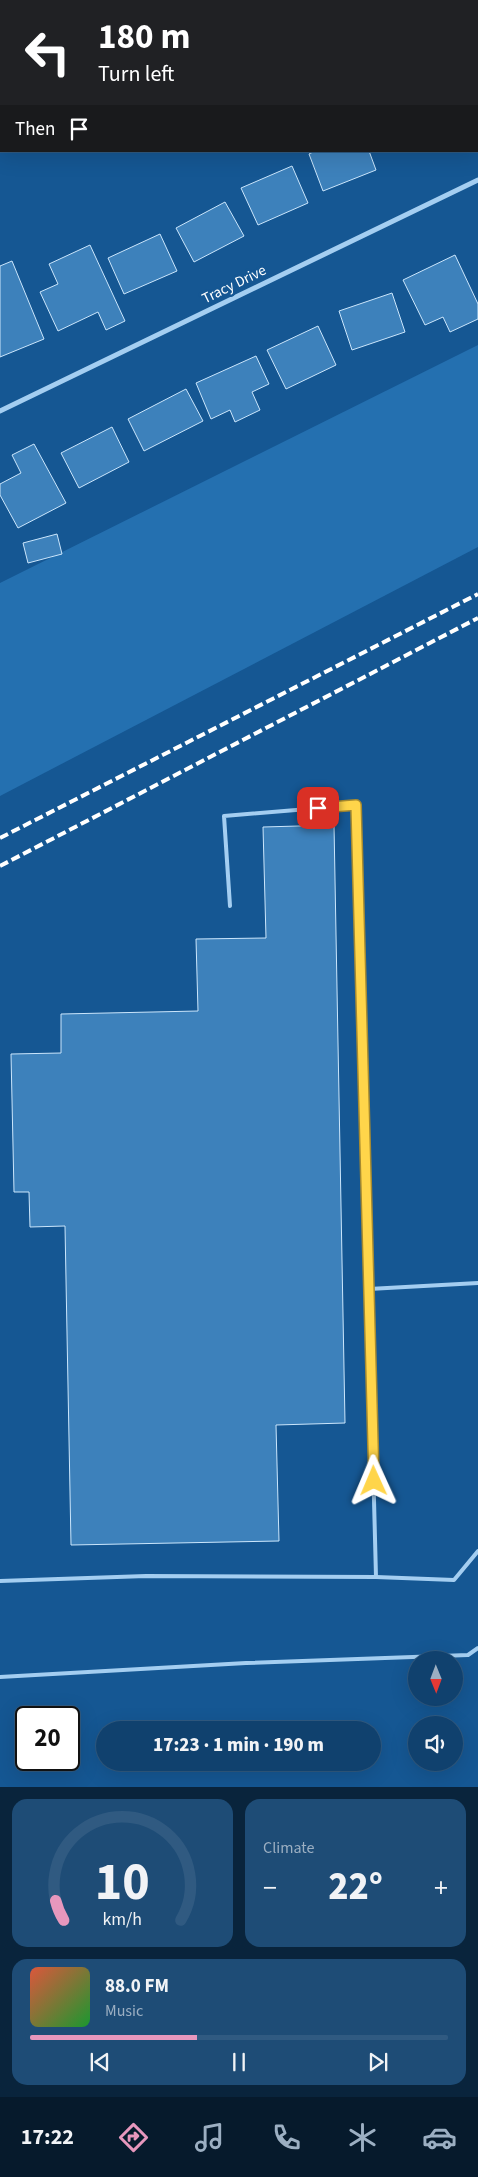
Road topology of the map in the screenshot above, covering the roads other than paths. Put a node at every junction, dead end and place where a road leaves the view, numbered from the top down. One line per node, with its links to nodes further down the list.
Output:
1 (478, 180): 2 (street, Tracy Drive)
2 (0, 411)
3 (230, 906): 5 (lane)
4 (478, 1283): 5 (lane)
5 (369, 1289): 7 (lane)
6 (478, 1551): 7 (lane)
7 (376, 1577): 8 (lane)
8 (0, 1581)
9 (478, 1648): 10 (lane)
10 (0, 1676)

